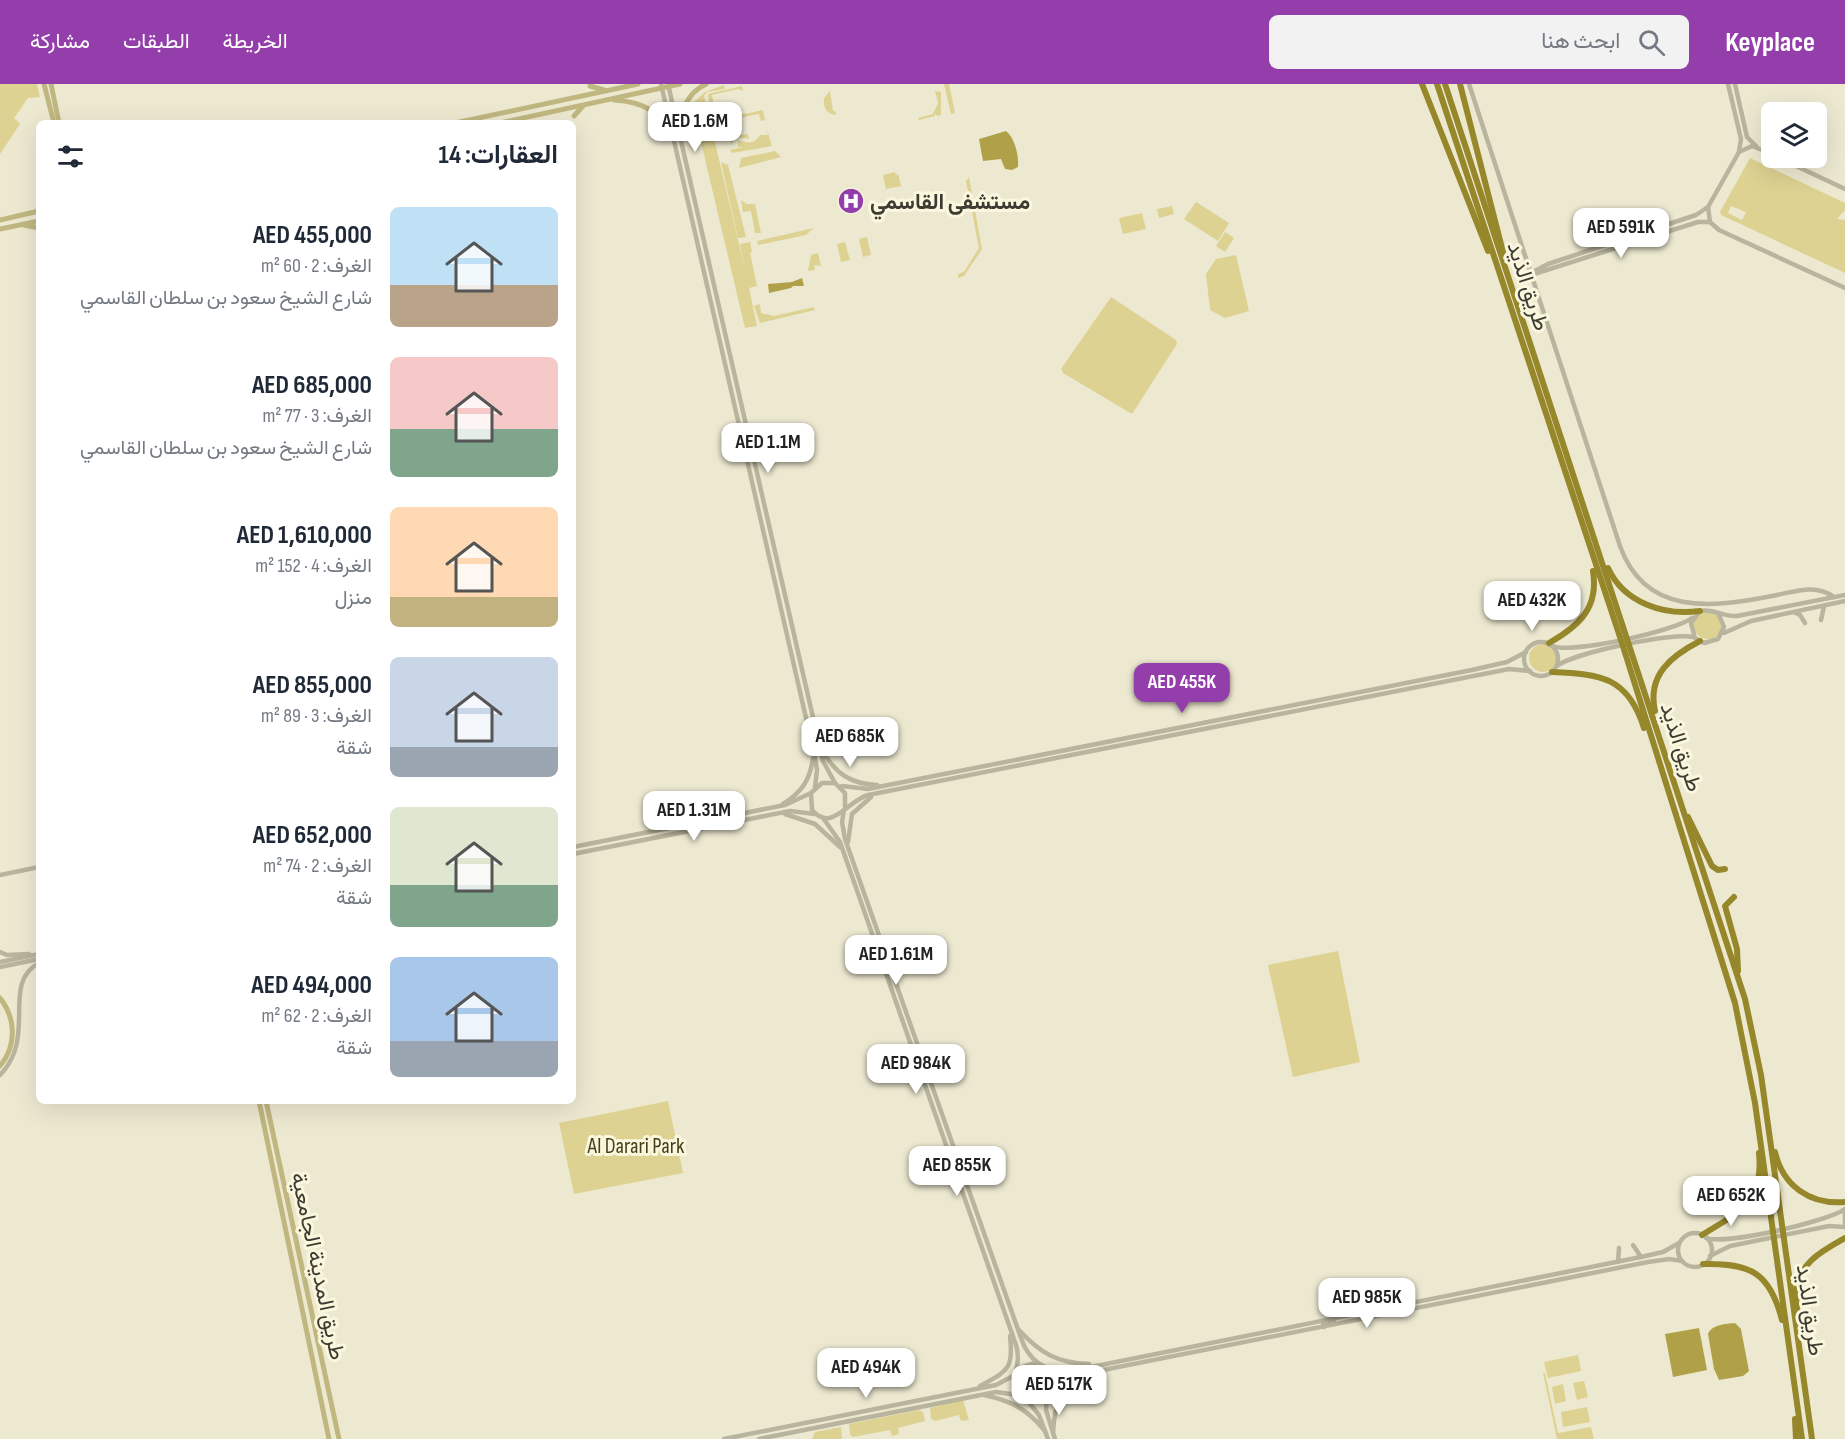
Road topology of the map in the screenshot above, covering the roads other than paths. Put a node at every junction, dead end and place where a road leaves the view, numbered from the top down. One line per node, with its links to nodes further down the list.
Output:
1 (44, 84): 23 (main road)
2 (51, 84): 24 (main road)
3 (621, 84): 17 (main road)
4 (638, 84): 17 (main road)
5 (680, 84): 14 (main road)
6 (706, 84): 28 (main road)
7 (1422, 84): 44 (highway)
8 (1437, 84): 44 (highway, طريق الذيد)
9 (1444, 84): 47 (highway, طريق الذيد)
10 (1461, 84): 47 (highway)
11 (1469, 84): 45 (main road)
12 (1728, 84): 21 (main road)
13 (1735, 84): 27 (main road)
14 (668, 85): 16 (main road); 28 (main road)
15 (590, 86): 18 (main road)
16 (661, 86): 19 (main road); 28 (main road)
17 (614, 89): 18 (main road)
18 (606, 91): 25 (main road)
19 (607, 99): 20 (main road); 28 (main road)
20 (585, 104): 22 (main road); 26 (main road)
21 (1735, 114): 27 (main road); 31 (main road)
22 (574, 116)
23 (53, 120)
24 (58, 120)
25 (469, 120)
26 (513, 120)
27 (1745, 126): 29 (main road)
28 (676, 138): 51 (main road); 52 (main road)
29 (1756, 146): 30 (main road); 31 (main road)
30 (1761, 148)
31 (1739, 152): 34 (main road)
32 (1800, 168): 33 (main road)
33 (1845, 189)
34 (1708, 207): 36 (main road); 39 (main road)
35 (36, 211): 37 (main road)
36 (1686, 219): 41 (main road); 46 (main road)
37 (0, 220)
38 (36, 222): 40 (main road)
39 (1710, 222): 41 (main road); 50 (main road)
40 (23, 224): 42 (main road); 43 (main road)
41 (1689, 225): 46 (main road)
42 (36, 227)
43 (0, 230)
44 (1496, 261): 54 (highway, طريق الذيد)
45 (1527, 263): 46 (main road); 48 (main road)
46 (1549, 267): 48 (main road); 49 (main road)
47 (1505, 272): 53 (highway, طريق الذيد)
48 (1531, 274): 49 (main road)
49 (1535, 285): 58 (main road)
50 (1845, 288)
51 (719, 339): 52 (main road); 79 (main road)
52 (729, 353): 78 (main road)
53 (1593, 532): 62 (highway); 87 (highway, طريق الذيد)
54 (1588, 547): 71 (highway); 88 (highway, طريق الذيد)
55 (1845, 595): 57 (main road)
56 (1767, 597): 57 (main road); 58 (main road); 61 (main road)
57 (1834, 597): 61 (main road)
58 (1752, 600): 64 (main road)
59 (1845, 602): 60 (main road)
60 (1825, 605): 63 (main road); 67 (main road)
61 (1774, 609): 64 (main road)
62 (1700, 611): 65 (main road); 66 (main road)
63 (1794, 612): 68 (main road); 69 (main road)
64 (1750, 614): 65 (main road)
65 (1719, 615): 69 (main road)
66 (1693, 618): 70 (main road); 71 (main road)
67 (1821, 620)
68 (1804, 623)
69 (1722, 635): 70 (main road)
70 (1697, 639): 73 (main road); 87 (highway)
71 (1551, 645): 72 (main road); 73 (main road)
72 (1526, 652): 74 (main road); 76 (main road)
73 (1557, 666): 75 (main road)
74 (1530, 671): 75 (main road); 77 (main road)
75 (1552, 672): 88 (highway)
76 (1403, 682): 77 (main road); 80 (main road)
77 (1398, 691): 81 (main road)
78 (819, 745): 82 (main road); 83 (main road)
79 (814, 753): 84 (main road); 89 (main road)
80 (977, 767): 81 (main road); 83 (main road)
81 (972, 775): 86 (main road)
82 (837, 784): 83 (main road); 84 (main road); 90 (main road)
83 (885, 785)
84 (815, 787): 85 (main road)
85 (811, 793): 89 (main road); 93 (main road)
86 (875, 794): 90 (main road); 100 (main road)
87 (1681, 801): 91 (highway, طريق الذيد)
88 (1672, 803): 123 (highway, طريق الذيد)
89 (778, 807): 95 (main road)
90 (844, 809): 94 (main road); 100 (main road)
91 (1684, 812): 104 (highway); 114 (highway, طريق الذيد)
92 (779, 813): 93 (main road); 97 (main road); 101 (main road)
93 (816, 814): 94 (main road)
94 (823, 818): 101 (main road)
95 (691, 824): 96 (main road); 97 (main road)
96 (669, 828): 98 (main road); 99 (main road)
97 (676, 834): 98 (main road)
98 (662, 837): 102 (main road)
99 (576, 846)
100 (849, 848): 117 (main road)
101 (842, 850): 116 (main road)
102 (576, 853)
103 (36, 868): 105 (main road)
104 (1725, 869)
105 (0, 875)
106 (1734, 897): 114 (highway)
107 (0, 952): 108 (main road)
108 (36, 958)
109 (36, 958): 112 (main road)
110 (36, 958): 113 (main road)
111 (36, 960): 119 (main road)
112 (0, 962)
113 (0, 967)
114 (1738, 975): 122 (highway, طريق الذيد)
115 (0, 998): 118 (main road)
116 (895, 1000): 117 (main road); 124 (main road)
117 (902, 1000): 125 (main road)
118 (0, 1066)
119 (0, 1075)
120 (260, 1104): 163 (main road, طريق المدينة الجامعية)
121 (267, 1104): 164 (main road, طريق المدينة الجامعية)
122 (1768, 1126): 126 (highway); 146 (highway, طريق الذيد)
123 (1759, 1129): 129 (highway); 145 (highway, طريق الذيد)
124 (956, 1175): 125 (main road); 142 (main road)
125 (968, 1189): 144 (main road)
126 (1845, 1202)
127 (1845, 1209): 128 (main road); 129 (main road)
128 (1845, 1225): 134 (main road)
129 (1704, 1236): 131 (main road); 134 (main road)
130 (1845, 1238): 146 (highway)
131 (1679, 1243): 135 (main road); 136 (main road)
132 (1634, 1245): 135 (main road)
133 (1619, 1248): 137 (main road)
134 (1710, 1256): 138 (main road)
135 (1641, 1257): 137 (main road)
136 (1682, 1261): 138 (main road); 140 (main road)
137 (1618, 1262): 139 (main road)
138 (1703, 1264): 145 (highway)
139 (1483, 1287): 140 (main road); 141 (main road)
140 (1465, 1298): 143 (main road)
141 (1342, 1316): 143 (main road); 148 (main road)
142 (1010, 1327): 151 (main road); 154 (main road)
143 (1324, 1327): 152 (main road)
144 (1017, 1328): 147 (main road); 148 (main road)
145 (1787, 1333): 150 (highway, طريق الذيد)
146 (1796, 1333): 171 (highway, طريق الذيد)
147 (1036, 1363): 149 (main road); 151 (main road)
148 (1097, 1365): 149 (main road)
149 (1045, 1367): 155 (main road)
150 (1792, 1367): 169 (highway); 170 (highway, طريق الذيد)
151 (1019, 1368): 153 (main road)
152 (1099, 1372): 155 (main road); 162 (main road)
153 (1015, 1375): 154 (main road); 157 (main road)
154 (976, 1389): 159 (main road)
155 (1048, 1391): 158 (main road); 162 (main road)
156 (982, 1394): 157 (main road); 160 (main road); 161 (main road)
157 (1020, 1395): 158 (main road)
158 (1025, 1398): 161 (main road)
159 (862, 1411): 160 (main road); 165 (main road)
160 (845, 1422): 166 (main road)
161 (1045, 1431): 167 (main road)
162 (1053, 1433): 168 (main road)
163 (329, 1439)
164 (339, 1439)
165 (724, 1439)
166 (759, 1439)
167 (1048, 1439)
168 (1055, 1439)
169 (1796, 1439)
170 (1802, 1439)
171 (1812, 1439)

